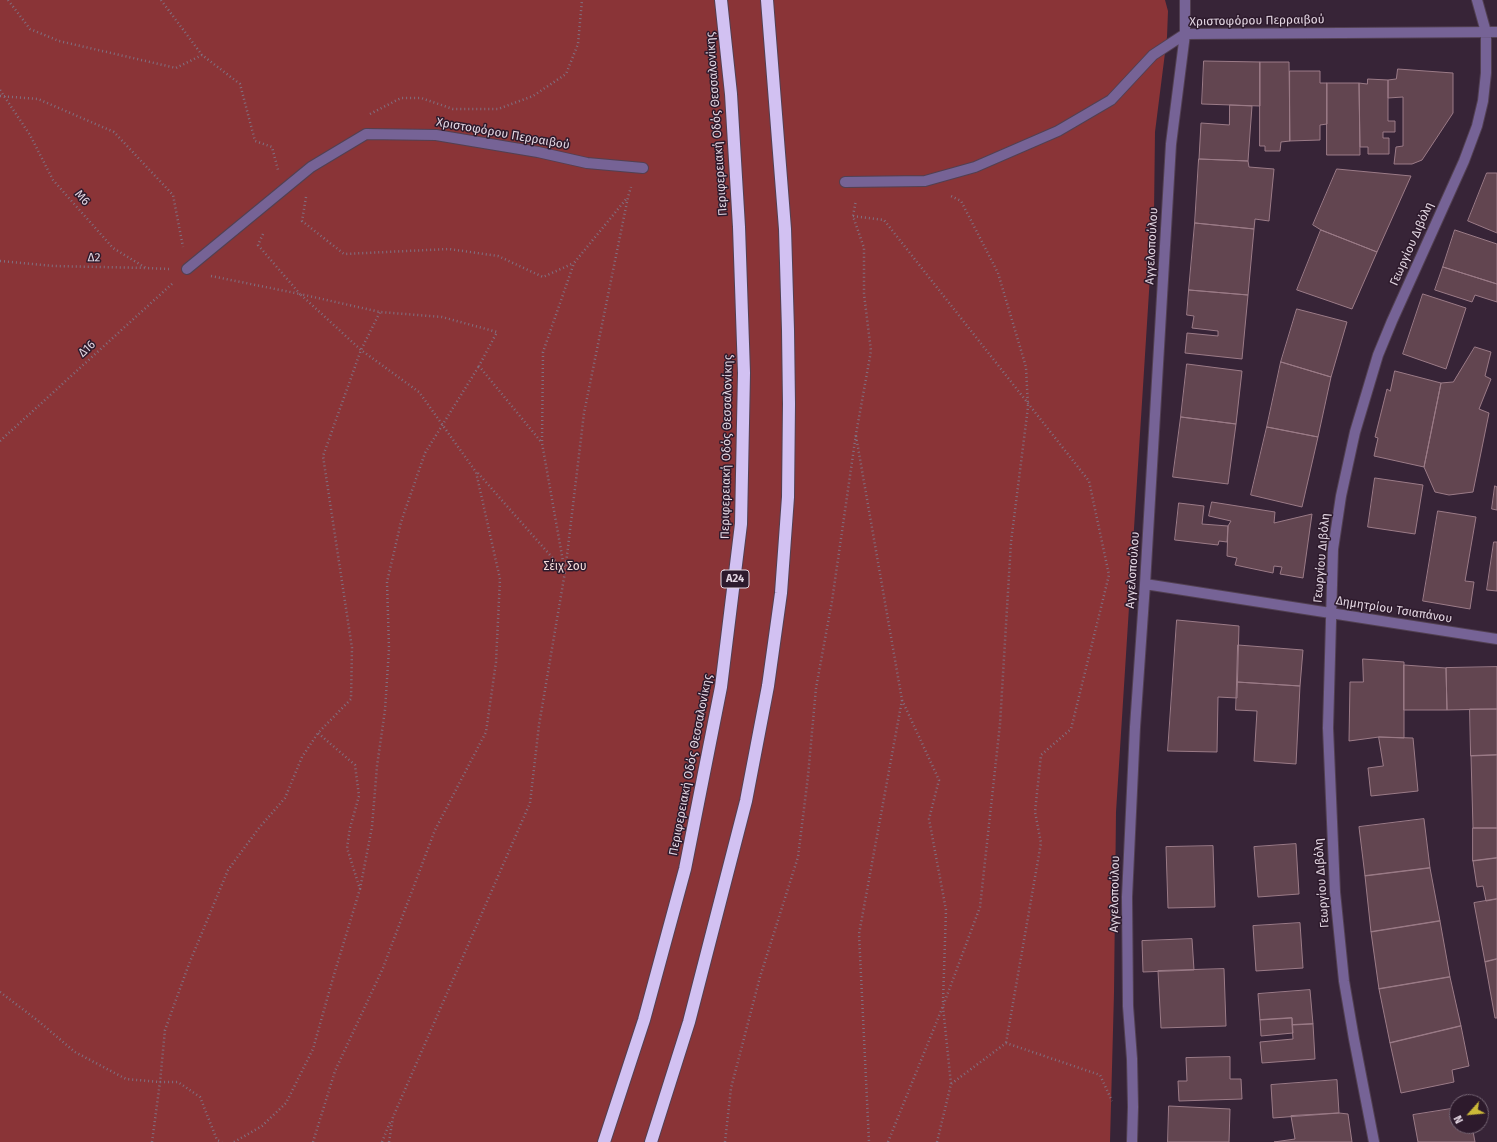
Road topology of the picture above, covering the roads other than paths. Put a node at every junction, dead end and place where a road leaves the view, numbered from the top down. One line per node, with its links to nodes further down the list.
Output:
1 (721, 0): 14 (highway, Περιφερειακή Οδός Θεσσαλονίκης / Α24)
2 (767, 0): 15 (highway)
3 (1185, 0): 7 (street, Αγγελοπούλου)
4 (1477, 0): 5 (street, Γεωργίου Διβόλη)
5 (1486, 32): 6 (street, Χριστοφόρου Περραιβού); 7 (street, Χριστοφόρου Περραιβού); 12 (street, Γεωργίου Διβόλη)
6 (1497, 32)
7 (1185, 34): 9 (street, Χριστοφόρου Περραιβού); 11 (street, Αγγελοπούλου)
8 (640, 168): 10 (street, Χριστοφόρου Περραιβού)
9 (845, 182)
10 (187, 269)
11 (1145, 584): 12 (street, Δημητρίου Τσιαπάνου); 16 (street, Αγγελοπούλου)
12 (1331, 612): 13 (street, Δημητρίου Τσιαπάνου); 17 (street, Γεωργίου Διβόλη)
13 (1497, 639)
14 (604, 1142)
15 (652, 1142)
16 (1132, 1142)
17 (1374, 1142)

